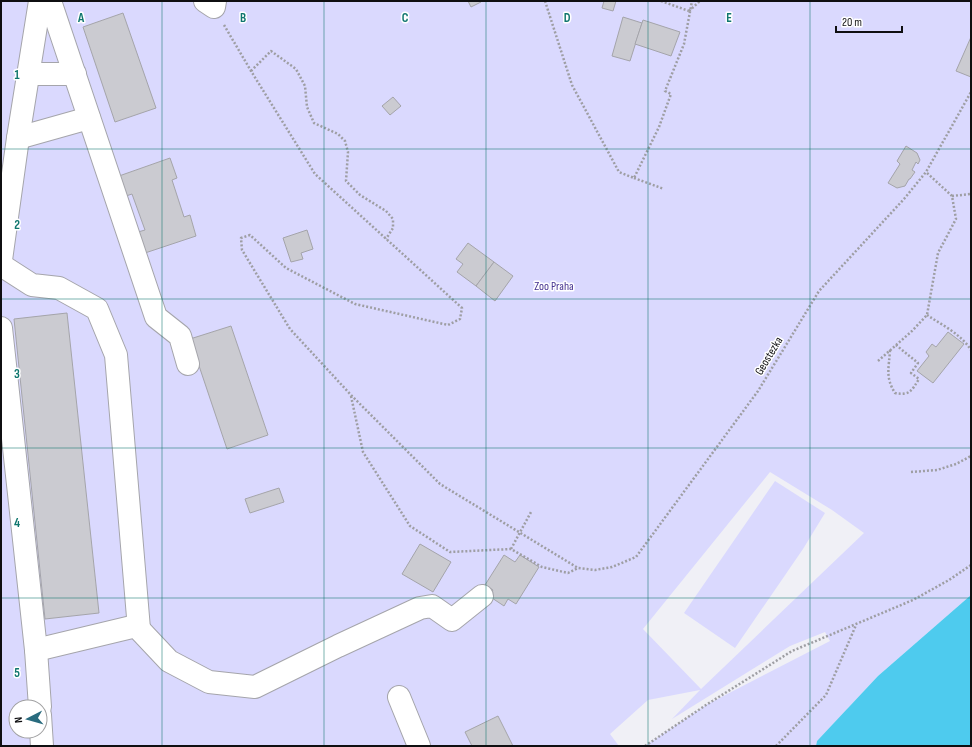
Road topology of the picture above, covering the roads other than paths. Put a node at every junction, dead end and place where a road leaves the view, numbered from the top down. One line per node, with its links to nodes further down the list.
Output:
1 (40, 1): 3 (lane)
2 (50, 1): 4 (lane)
3 (28, 74): 4 (lane); 6 (lane)
4 (75, 74): 5 (lane)
5 (89, 118): 6 (lane); 10 (lane)
6 (18, 138): 7 (lane)
7 (1, 260)
8 (1, 264): 12 (lane)
9 (1, 328): 13 (lane)
10 (188, 364)
11 (482, 596): 12 (lane)
12 (139, 629): 13 (lane)
13 (36, 650): 15 (lane)
14 (399, 697): 16 (lane)
15 (39, 699)
16 (419, 746)

